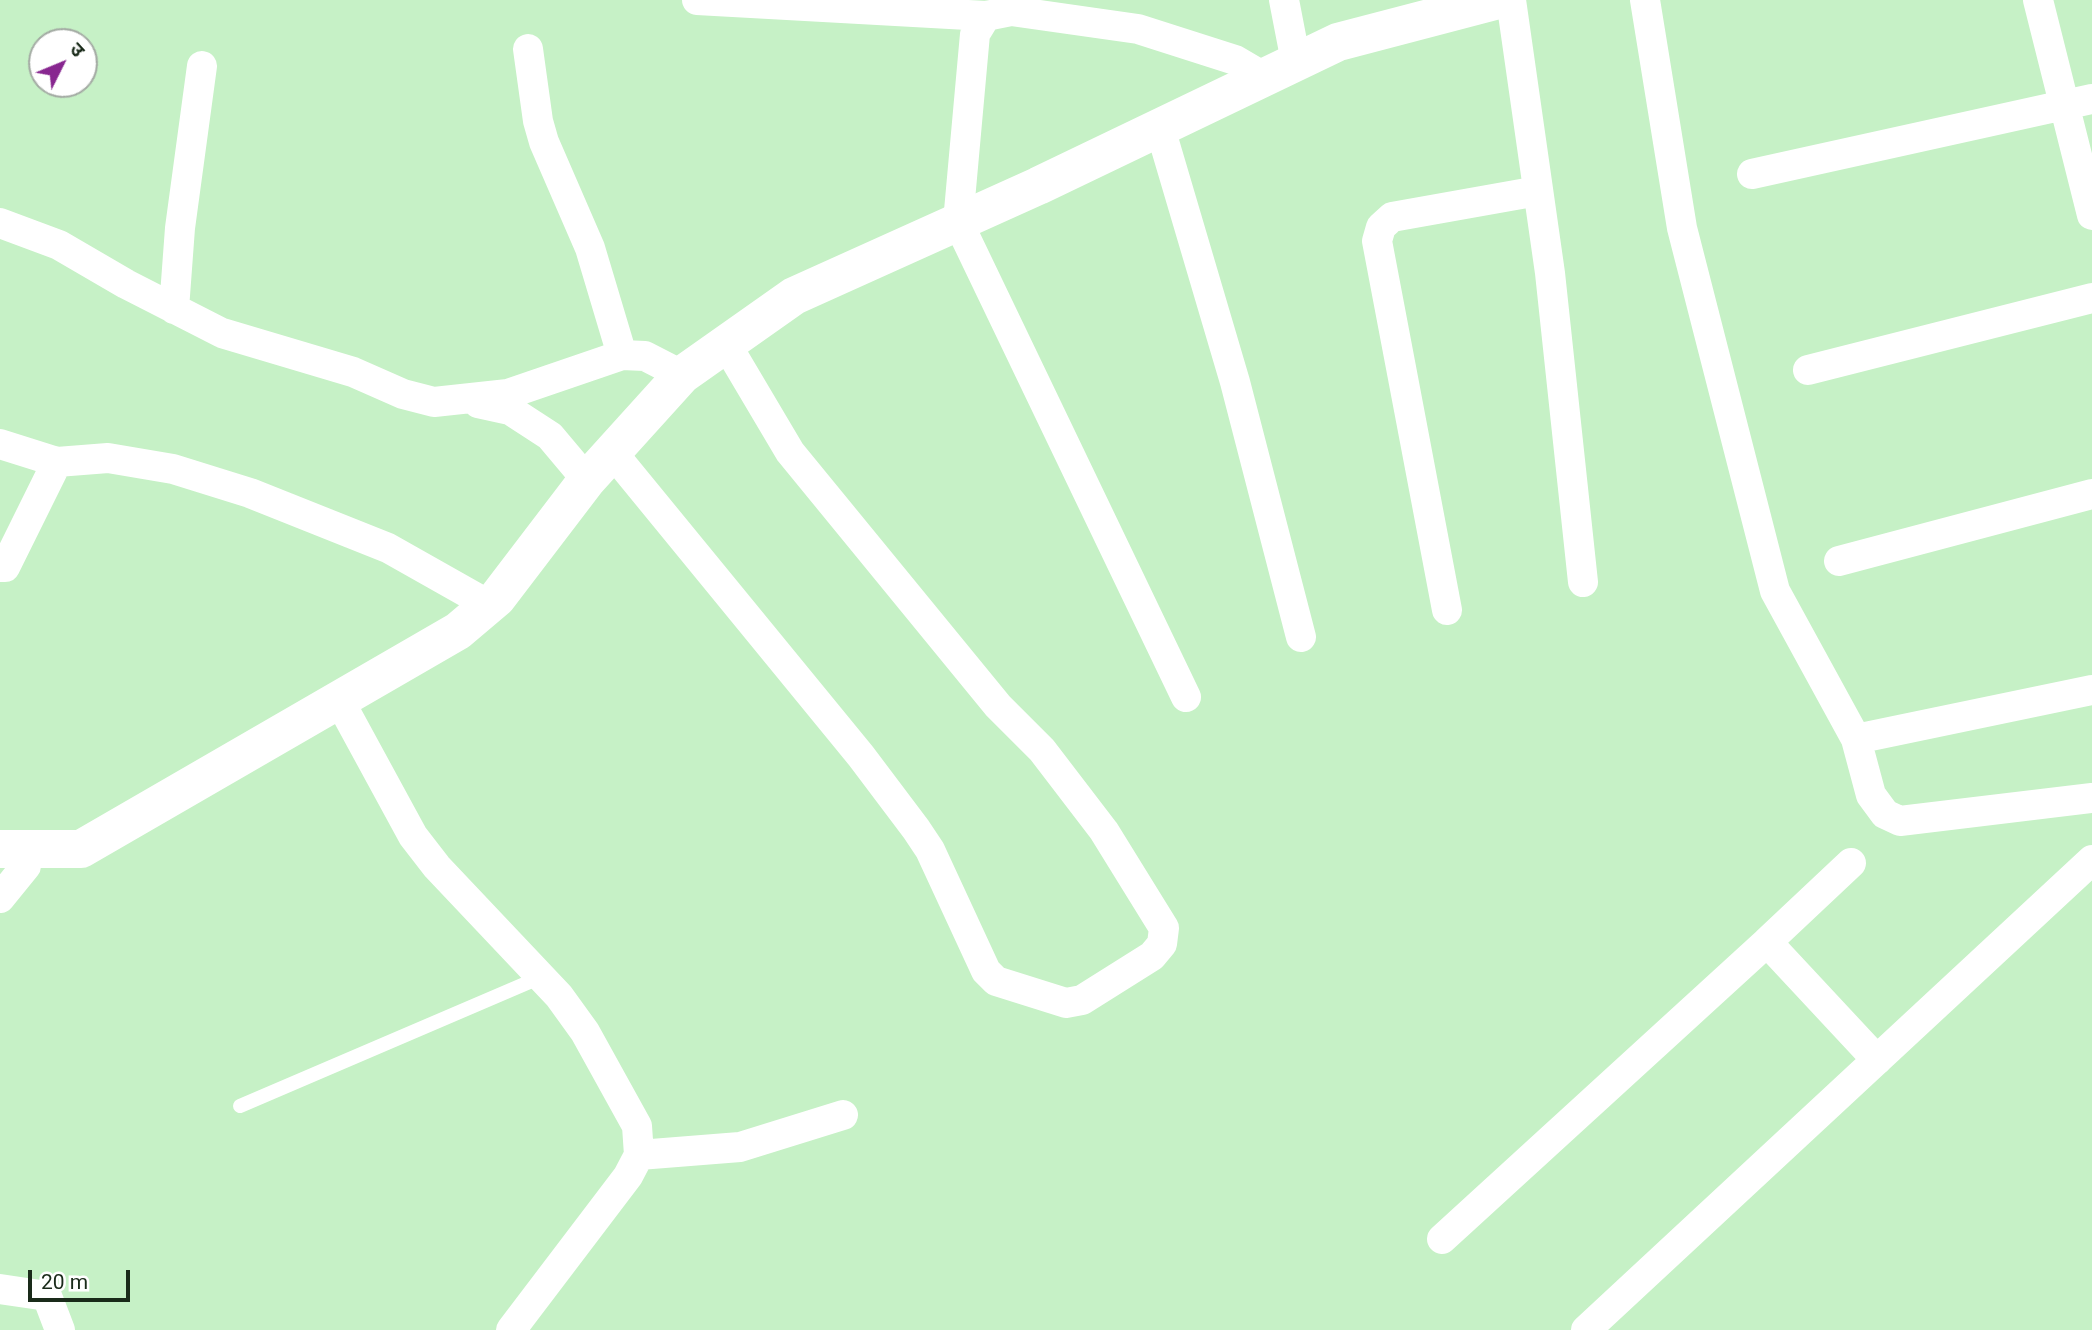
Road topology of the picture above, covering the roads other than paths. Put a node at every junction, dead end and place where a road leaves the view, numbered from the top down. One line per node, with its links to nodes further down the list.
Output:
1 (696, 0): 7 (street)
2 (1284, 0): 10 (street)
3 (1498, 0): 10 (street)
4 (1511, 0): 14 (street)
5 (1645, 0): 39 (street)
6 (2038, 0): 11 (street)
7 (1003, 9): 10 (street); 16 (street)
8 (528, 49): 21 (street)
9 (202, 66): 19 (street)
10 (1280, 69): 12 (street)
11 (2078, 103): 13 (street); 15 (street)
12 (1160, 128): 16 (street); 35 (street)
13 (1752, 174)
14 (1538, 191): 32 (street); 34 (street)
15 (2092, 215)
16 (958, 222): 20 (street); 37 (street)
17 (0, 223): 19 (street)
18 (2092, 298): 22 (street)
19 (174, 309): 24 (street)
20 (726, 344): 23 (street); 26 (street)
21 (622, 355): 23 (street); 24 (street)
22 (1808, 370)
23 (681, 375): 26 (street)
24 (464, 399): 28 (street)
25 (0, 444): 27 (street)
26 (612, 452): 28 (street)
27 (57, 462): 31 (street); 33 (street)
28 (587, 480): 33 (street)
29 (2092, 494): 30 (street)
30 (1839, 561)
31 (0, 567)
32 (1583, 582)
33 (489, 605): 38 (street)
34 (1447, 610)
35 (1301, 637)
36 (2092, 690): 39 (street)
37 (1186, 697)
38 (339, 700): 41 (street); 46 (street)
39 (1856, 739): 40 (street)
40 (2092, 798)
41 (14, 849): 44 (street)
42 (2092, 860): 47 (street)
43 (1850, 863): 45 (street)
44 (0, 898)
45 (1767, 942): 47 (street); 51 (street)
46 (541, 977): 48 (lane); 50 (street)
47 (1877, 1060): 55 (street)
48 (240, 1106)
49 (843, 1115): 50 (street)
50 (639, 1155): 54 (street)
51 (1442, 1239)
52 (0, 1289): 53 (street)
53 (60, 1330)
54 (511, 1330)
55 (1586, 1330)

